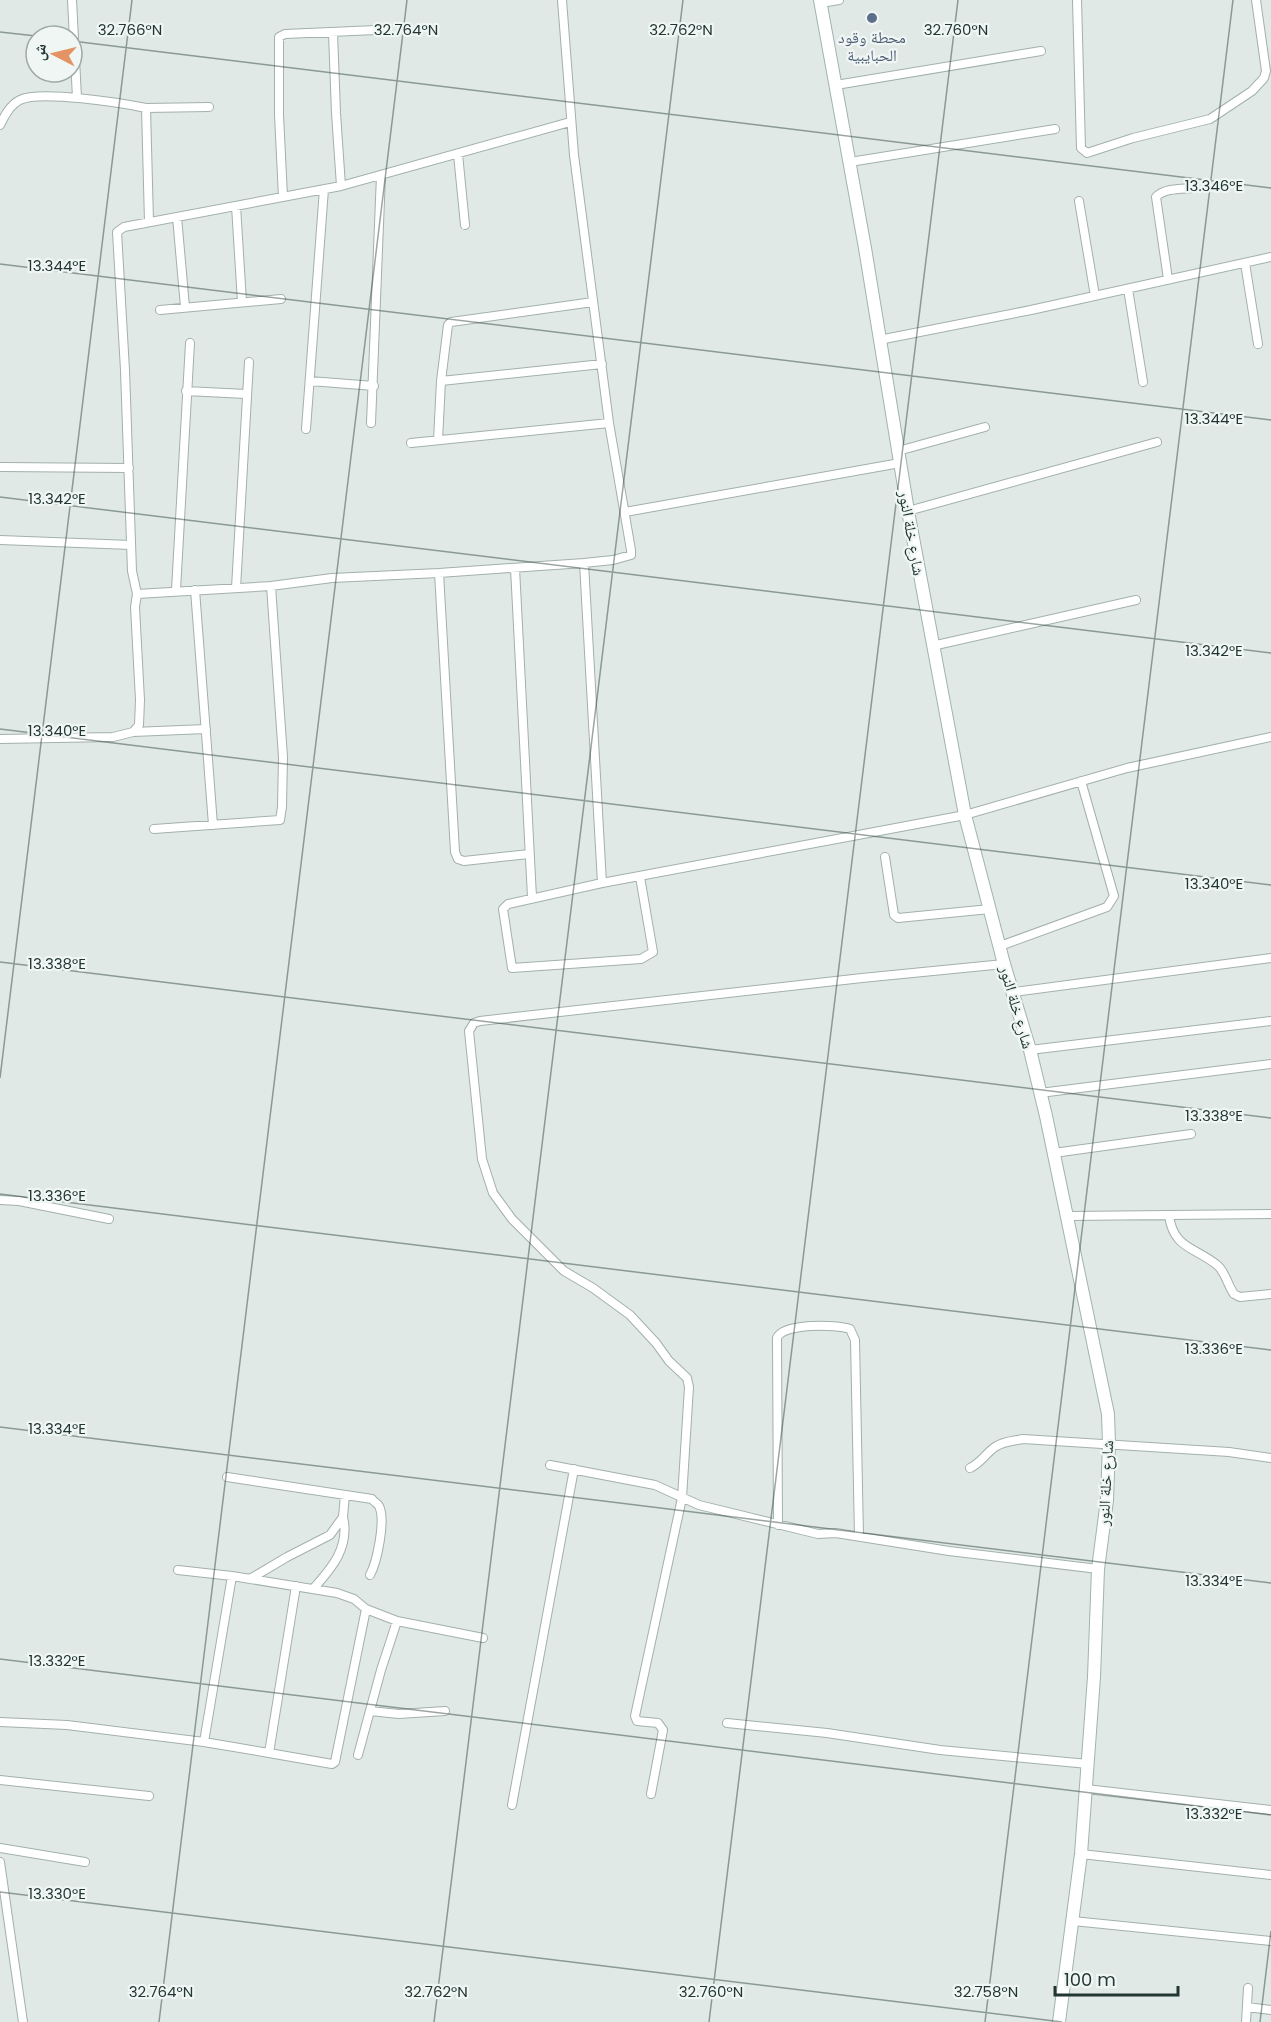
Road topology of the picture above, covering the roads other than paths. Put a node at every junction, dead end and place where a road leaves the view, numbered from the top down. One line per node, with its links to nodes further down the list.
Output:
1 (72, 0): 11 (street)
2 (562, 0): 14 (street)
3 (839, 0): 6 (street)
4 (1077, 0): 5 (street)
5 (1256, 0)
6 (821, 1): 10 (street, شارع خلة النور)
7 (376, 30): 8 (street)
8 (333, 33): 20 (street); 23 (street)
9 (1041, 51): 10 (street)
10 (836, 85): 18 (street, شارع خلة النور)
11 (77, 98): 13 (street); 15 (street)
12 (209, 107): 13 (street)
13 (146, 108): 27 (street)
14 (570, 122): 17 (street); 36 (street)
15 (0, 125)
16 (1055, 129): 18 (street)
17 (458, 154): 19 (street); 28 (street)
18 (850, 162): 39 (street, شارع خلة النور)
19 (381, 175): 20 (street); 47 (street)
20 (341, 186): 22 (street)
21 (1193, 188): 31 (street)
22 (324, 189): 23 (street); 44 (street)
23 (283, 197): 25 (street)
24 (1079, 201): 33 (street)
25 (236, 206): 26 (street); 35 (street)
26 (177, 217): 27 (street); 37 (street)
27 (149, 222): 59 (street)
28 (465, 225)
29 (1271, 257): 30 (street)
30 (1245, 263): 31 (street); 41 (street)
31 (1168, 279): 32 (street)
32 (1128, 289): 33 (street); 46 (street)
33 (1095, 296): 39 (street)
34 (281, 299): 35 (street)
35 (242, 302): 37 (street)
36 (593, 302): 43 (street); 45 (street)
37 (185, 307): 38 (street)
38 (160, 310)
39 (879, 340): 57 (street, شارع خلة النور)
40 (190, 343): 48 (street)
41 (1258, 344)
42 (249, 362): 49 (street)
43 (602, 364): 45 (street); 51 (street)
44 (310, 381): 47 (street); 53 (street)
45 (441, 381): 54 (street)
46 (1143, 382)
47 (374, 386): 50 (street)
48 (186, 391): 49 (street); 69 (street)
49 (246, 394): 68 (street)
50 (371, 423)
51 (609, 423): 54 (street); 61 (street)
52 (985, 427): 57 (street)
53 (306, 429)
54 (438, 440): 56 (street)
55 (1157, 442): 60 (street)
56 (411, 443)
57 (899, 457): 60 (street, شارع خلة النور); 61 (street)
58 (0, 467): 59 (street)
59 (129, 468): 63 (street)
60 (908, 511): 73 (street, شارع خلة النور)
61 (625, 512): 64 (street)
62 (0, 540): 63 (street)
63 (131, 545): 71 (street)
64 (584, 563): 65 (street); 85 (street)
65 (515, 568): 66 (street); 82 (street)
66 (439, 573): 67 (street); 82 (street)
67 (271, 585): 68 (street); 80 (street)
68 (236, 588): 70 (street)
69 (176, 590): 70 (street); 71 (street)
70 (195, 591): 74 (street)
71 (137, 594): 75 (street)
72 (1136, 600): 73 (street)
73 (932, 646): 79 (street, شارع خلة النور)
74 (206, 729): 75 (street); 80 (street)
75 (133, 732): 77 (street)
76 (1271, 737): 78 (street)
77 (0, 739)
78 (1081, 781): 79 (street); 88 (street)
79 (965, 815): 84 (street); 87 (street, شارع خلة النور)
80 (213, 825): 81 (street)
81 (154, 829)
82 (529, 854): 86 (street)
83 (885, 857): 87 (street)
84 (640, 877): 85 (street); 86 (street)
85 (602, 883): 86 (street)
86 (532, 897)
87 (990, 909): 88 (street, شارع خلة النور)
88 (1000, 946): 90 (street, شارع خلة النور)
89 (1271, 958): 91 (street)
90 (1004, 964): 91 (street, شارع خلة النور); 111 (street)
91 (1014, 992): 93 (street, شارع خلة النور)
92 (1271, 1021): 93 (street)
93 (1030, 1050): 95 (street, شارع خلة النور)
94 (1271, 1064): 95 (street)
95 (1040, 1093): 97 (street, شارع خلة النور)
96 (1191, 1134): 97 (street)
97 (1054, 1153): 100 (street, شارع خلة النور)
98 (0, 1200): 102 (street)
99 (1271, 1214): 101 (street)
100 (1067, 1216): 101 (street); 104 (street, شارع خلة النور)
101 (1169, 1216): 103 (street)
102 (109, 1219)
103 (1271, 1294)
104 (1109, 1444): 105 (street); 107 (street); 115 (street, شارع خلة النور)
105 (1271, 1458)
106 (550, 1465): 108 (street)
107 (970, 1468)
108 (574, 1469): 111 (street); 137 (street)
109 (227, 1477): 110 (street)
110 (345, 1495): 112 (street); 117 (street)
111 (682, 1498): 113 (street); 135 (street)
112 (343, 1517): 119 (street); 121 (street)
113 (778, 1525): 114 (street); 114 (street)
114 (859, 1536): 115 (street)
115 (1098, 1569): 132 (street, شارع خلة النور)
116 (178, 1570): 118 (street)
117 (370, 1575)
118 (232, 1576): 119 (street); 129 (street)
119 (250, 1579): 120 (street)
120 (296, 1586): 121 (street); 130 (street)
121 (313, 1589): 122 (street)
122 (366, 1609): 123 (street); 130 (street)
123 (397, 1621): 124 (street); 125 (street)
124 (483, 1638)
125 (370, 1711): 126 (street); 131 (street)
126 (445, 1711)
127 (0, 1722): 129 (street)
128 (728, 1723): 132 (street)
129 (204, 1742): 130 (street)
130 (269, 1753)
131 (358, 1755)
132 (1088, 1764): 134 (street, شارع خلة النور)
133 (0, 1780): 136 (street)
134 (1086, 1789): 138 (street); 140 (street, شارع خلة النور)
135 (651, 1794)
136 (149, 1796)
137 (512, 1805)
138 (1271, 1810)
139 (0, 1848): 142 (street)
140 (1081, 1854): 143 (street); 145 (street, شارع خلة النور)
141 (0, 1862): 144 (street)
142 (85, 1862)
143 (1271, 1875)
144 (2, 1879): 150 (street)
145 (1073, 1921): 146 (street); 151 (street, شارع خلة النور)
146 (1271, 1941)
147 (1248, 1988): 148 (street)
148 (1247, 2007): 149 (street); 152 (street)
149 (1271, 2010)
150 (23, 2022)
151 (1059, 2022)
152 (1246, 2022)

